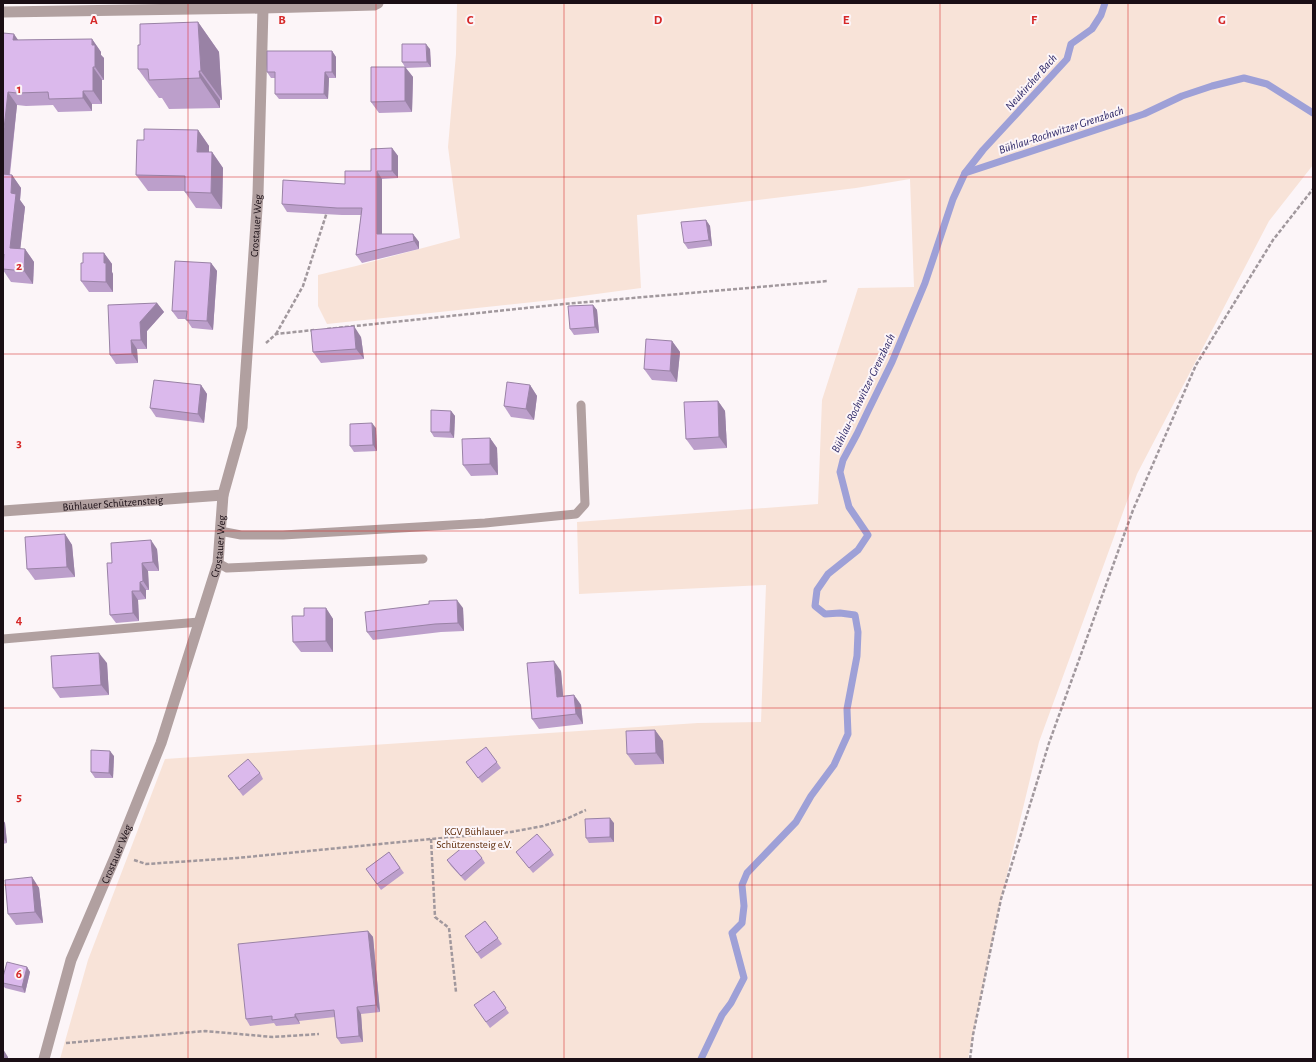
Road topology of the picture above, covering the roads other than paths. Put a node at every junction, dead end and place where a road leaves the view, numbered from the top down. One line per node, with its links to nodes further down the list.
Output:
1 (378, 3): 2 (street)
2 (258, 6): 3 (street); 5 (street, Crostauer Weg)
3 (3, 12)
4 (581, 405): 7 (lane)
5 (223, 495): 6 (street, Bühlauer Schützensteig); 7 (street, Crostauer Weg)
6 (3, 511)
7 (220, 531): 9 (street, Crostauer Weg)
8 (424, 559): 9 (lane)
9 (218, 563): 10 (street, Crostauer Weg)
10 (199, 622): 11 (lane); 12 (street, Crostauer Weg)
11 (3, 639)
12 (44, 1059)

